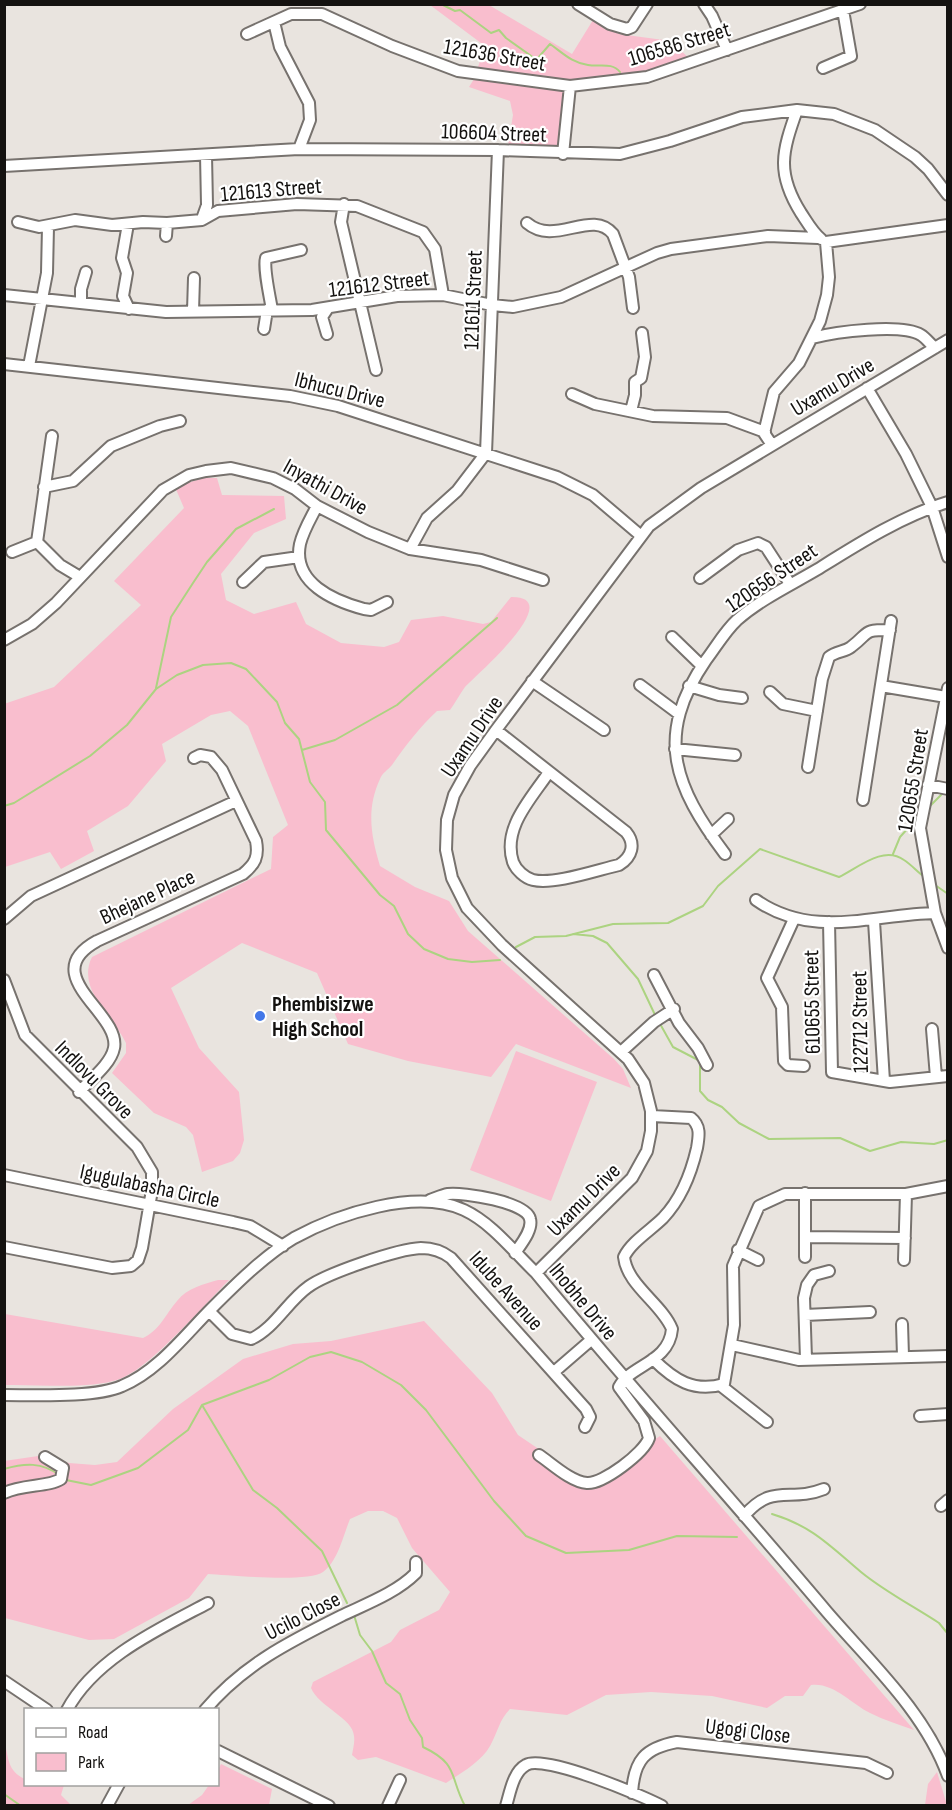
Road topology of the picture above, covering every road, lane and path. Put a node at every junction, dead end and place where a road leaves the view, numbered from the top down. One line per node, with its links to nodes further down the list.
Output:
1 (578, 4): 2 (street)
2 (647, 4)
3 (704, 4): 8 (street)
4 (860, 4): 5 (street, 106586 Street)
5 (835, 9): 8 (street, 106586 Street); 9 (street)
6 (274, 22): 7 (street, 121636 Street); 10 (street, 121636 Street); 12 (street)
7 (247, 34)
8 (727, 50): 10 (street, 106586 Street)
9 (823, 68)
10 (570, 86): 14 (street)
11 (797, 110): 14 (street, 106604 Street); 17 (street, 106604 Street); 29 (street)
12 (299, 149): 13 (street, 106604 Street); 15 (street, 106604 Street)
13 (498, 150): 14 (street, 106604 Street); 39 (street, 121611 Street)
14 (563, 154)
15 (206, 155): 16 (street, 106604 Street); 19 (street)
16 (4, 166)
17 (948, 195)
18 (344, 204): 20 (street, 121613 Street); 35 (street, 121613 Street); 38 (street)
19 (207, 205): 20 (street); 21 (street)
20 (218, 211): 21 (street, 121613 Street)
21 (202, 220): 23 (street, 121613 Street)
22 (18, 222): 27 (street, 121613 Street)
23 (167, 223): 25 (street, 121613 Street); 28 (street)
24 (527, 223): 31 (street)
25 (128, 224): 27 (street, 121613 Street); 42 (street)
26 (948, 225): 29 (street, 121612 Street)
27 (48, 227): 36 (street)
28 (166, 236)
29 (822, 240): 31 (street, 121612 Street); 48 (street)
30 (301, 250): 43 (street)
31 (626, 269): 39 (street, 121612 Street); 41 (street)
32 (86, 272): 37 (street)
33 (194, 278): 44 (street)
34 (4, 295): 36 (street, 121612 Street)
35 (443, 295): 38 (street, 121612 Street); 39 (street, 121612 Street)
36 (42, 298): 37 (street, 121612 Street); 52 (street)
37 (81, 301): 42 (street, 121612 Street)
38 (358, 301): 40 (street, 121612 Street); 53 (street)
39 (492, 305): 61 (street, 121611 Street)
40 (328, 308): 43 (street, 121612 Street); 47 (street)
41 (633, 308)
42 (129, 309): 44 (street, 121612 Street)
43 (269, 310): 44 (street, 121612 Street); 45 (street)
44 (193, 311)
45 (264, 329)
46 (642, 333): 56 (street)
47 (327, 334)
48 (812, 338): 50 (street); 58 (street)
49 (948, 340): 50 (street, Uxamu Drive)
50 (935, 348): 54 (street, Uxamu Drive)
51 (4, 364): 52 (street, Ibhucu Drive)
52 (29, 366): 61 (street, Ibhucu Drive)
53 (376, 370)
54 (867, 388): 60 (street, Uxamu Drive); 65 (street)
55 (572, 394): 56 (street)
56 (631, 411): 58 (street)
57 (180, 421): 62 (street)
58 (765, 432): 60 (street)
59 (52, 436): 62 (street)
60 (772, 445): 66 (street, Uxamu Drive)
61 (486, 453): 66 (street, Ibhucu Drive); 68 (street)
62 (44, 487): 67 (street)
63 (948, 502): 65 (street, 120656 Street)
64 (317, 506): 68 (street, Inyathi Drive); 70 (street); 72 (street, Inyathi Drive)
65 (932, 507): 71 (street); 76 (street, 120656 Street)
66 (640, 535): 81 (street, Uxamu Drive)
67 (37, 542): 69 (street); 72 (street)
68 (410, 549): 74 (street, Inyathi Drive)
69 (12, 552)
70 (299, 557): 75 (street); 77 (street)
71 (948, 557)
72 (80, 577): 79 (street, Inyathi Drive)
73 (700, 578): 76 (street)
74 (543, 580)
75 (243, 582)
76 (790, 584): 80 (street, 120656 Street)
77 (387, 602)
78 (672, 637): 80 (street)
79 (4, 640)
80 (702, 666): 83 (street, 120656 Street)
81 (532, 681): 90 (street, Uxamu Drive); 91 (street)
82 (640, 685): 89 (street)
83 (689, 686): 87 (street); 89 (street, 120656 Street)
84 (881, 686): 86 (street); 88 (street); 99 (street)
85 (770, 692): 88 (street)
86 (947, 693): 97 (street, 120655 Street)
87 (742, 698)
88 (817, 711): 95 (street)
89 (679, 714): 92 (street, 120656 Street)
90 (496, 730): 96 (street); 115 (street, Uxamu Drive)
91 (604, 730)
92 (675, 749): 93 (street); 102 (street, 120656 Street)
93 (735, 755)
94 (194, 758): 100 (street, Bhejane Place)
95 (808, 767)
96 (549, 772): 96 (street)
97 (928, 784): 98 (street); 105 (street, 120655 Street)
98 (948, 789)
99 (863, 800)
100 (236, 801): 106 (street); 122 (street, Bhejane Place)
101 (728, 819): 102 (street)
102 (711, 835): 103 (street, 120656 Street)
103 (725, 854)
104 (756, 900): 107 (street)
105 (935, 913): 108 (street); 110 (street, 120655 Street)
106 (4, 919)
107 (794, 919): 109 (street); 117 (street)
108 (874, 921): 109 (street); 121 (street, 122712 Street)
109 (829, 922): 118 (street, 610655 Street)
110 (948, 948)
111 (654, 975): 113 (street)
112 (4, 980): 122 (street, Indlovu Grove)
113 (674, 1009): 115 (street); 116 (street)
114 (932, 1029): 120 (street)
115 (621, 1053): 123 (street, Uxamu Drive)
116 (706, 1065)
117 (804, 1066)
118 (839, 1076): 121 (street, 122712 Street)
119 (948, 1076): 120 (street)
120 (936, 1077): 121 (street)
121 (884, 1082)
122 (79, 1092): 129 (street, Indlovu Grove)
123 (652, 1116): 140 (street, Uxamu Drive); 149 (street)
124 (4, 1175): 129 (street, Igugulabasha Circle)
125 (948, 1186): 127 (street)
126 (805, 1193): 127 (street); 130 (street); 134 (street)
127 (906, 1194): 131 (street)
128 (428, 1201): 132 (street, Ihobhe Drive); 135 (street, Ihobhe Drive); 135 (street)
129 (151, 1204): 132 (street, Igugulabasha Circle); 133 (street, Indlovu Grove)
130 (804, 1237): 131 (street); 136 (street)
131 (905, 1238): 138 (street)
132 (283, 1246): 141 (street, Ihobhe Drive)
133 (4, 1247)
134 (738, 1250): 137 (street); 146 (street)
135 (515, 1253): 140 (street, Ihobhe Drive)
136 (804, 1257)
137 (758, 1260)
138 (904, 1260)
139 (830, 1271): 143 (street)
140 (536, 1273): 145 (street, Ihobhe Drive)
141 (209, 1311): 151 (street, Idube Avenue); 154 (street, Ihobhe Drive)
142 (870, 1312): 143 (street)
143 (805, 1315): 150 (street)
144 (902, 1324): 147 (street)
145 (591, 1340): 151 (street); 152 (street, Ihobhe Drive)
146 (732, 1345): 150 (street); 153 (street)
147 (903, 1356): 148 (street); 150 (street)
148 (948, 1356)
149 (653, 1359): 152 (street); 153 (street)
150 (806, 1359)
151 (554, 1372): 158 (street, Idube Avenue)
152 (624, 1378): 159 (street); 163 (street, Ihobhe Drive)
153 (720, 1385): 157 (street)
154 (4, 1395)
155 (948, 1414): 156 (street)
156 (920, 1416)
157 (767, 1422)
158 (585, 1427)
159 (539, 1455)
160 (45, 1457): 162 (street)
161 (824, 1489): 163 (street)
162 (4, 1493)
163 (744, 1516): 172 (street, Ihobhe Drive)
164 (416, 1562): 169 (street, Ucilo Close)
165 (208, 1602): 168 (street)
166 (4, 1682): 167 (street)
167 (43, 1708)
168 (68, 1708)
169 (207, 1708)
170 (219, 1752): 177 (street)
171 (887, 1773): 175 (street, Ugogi Close)
172 (948, 1776)
173 (400, 1780): 178 (street)
174 (118, 1786): 176 (street)
175 (632, 1792): 179 (street); 180 (street)
176 (106, 1806)
177 (328, 1806)
178 (388, 1806)
179 (506, 1806)
180 (663, 1806)

